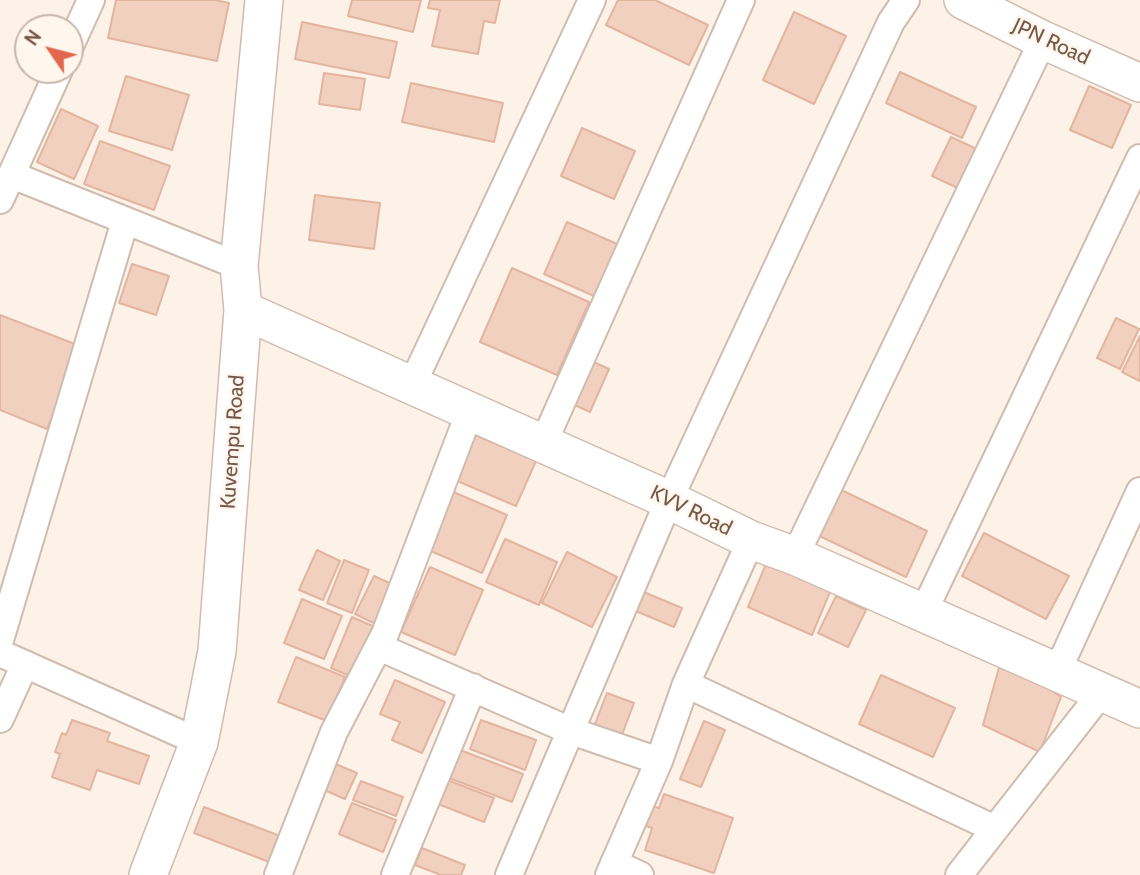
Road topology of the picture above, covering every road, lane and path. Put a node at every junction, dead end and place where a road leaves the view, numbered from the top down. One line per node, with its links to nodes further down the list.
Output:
1 (264, 0): 13 (main road, Kuvempu Road)
2 (592, 0): 15 (street)
3 (741, 0): 17 (street)
4 (906, 0): 19 (street)
5 (963, 0): 6 (main road, JPN Road)
6 (1043, 40): 7 (main road, JPN Road); 21 (street)
7 (1140, 83)
8 (53, 84): 10 (street)
9 (1140, 158): 22 (street)
10 (12, 175): 11 (street); 12 (street)
11 (0, 200)
12 (125, 221): 13 (street); 23 (street)
13 (239, 267): 14 (main road, Kuvempu Road)
14 (243, 310): 15 (main road, KVV Road); 34 (main road, Kuvempu Road)
15 (412, 385): 16 (main road, KVV Road)
16 (470, 411): 17 (main road, KVV Road); 24 (street)
17 (543, 444): 19 (main road, KVV Road)
18 (1140, 491): 27 (street)
19 (669, 500): 20 (main road, KVV Road); 33 (street)
20 (751, 540): 21 (main road, KVV Road); 28 (street)
21 (795, 556): 22 (main road, KVV Road)
22 (923, 613): 27 (main road, KVV Road)
23 (0, 640)
24 (379, 647): 29 (street); 39 (street)
25 (0, 653): 26 (street)
26 (25, 664): 32 (street); 34 (street)
27 (1057, 672): 30 (main road, KVV Road)
28 (686, 684): 35 (street); 36 (street)
29 (473, 687): 33 (street); 40 (street)
30 (1102, 692): 31 (main road, KVV Road); 36 (street)
31 (1140, 709)
32 (0, 719)
33 (571, 730): 35 (street); 41 (street)
34 (199, 742): 38 (main road, Kuvempu Road)
35 (659, 761): 37 (street)
36 (995, 829): 43 (street)
37 (612, 869): 42 (street)
38 (148, 875)
39 (278, 875)
40 (395, 875)
41 (509, 875)
42 (640, 875)
43 (959, 875)

